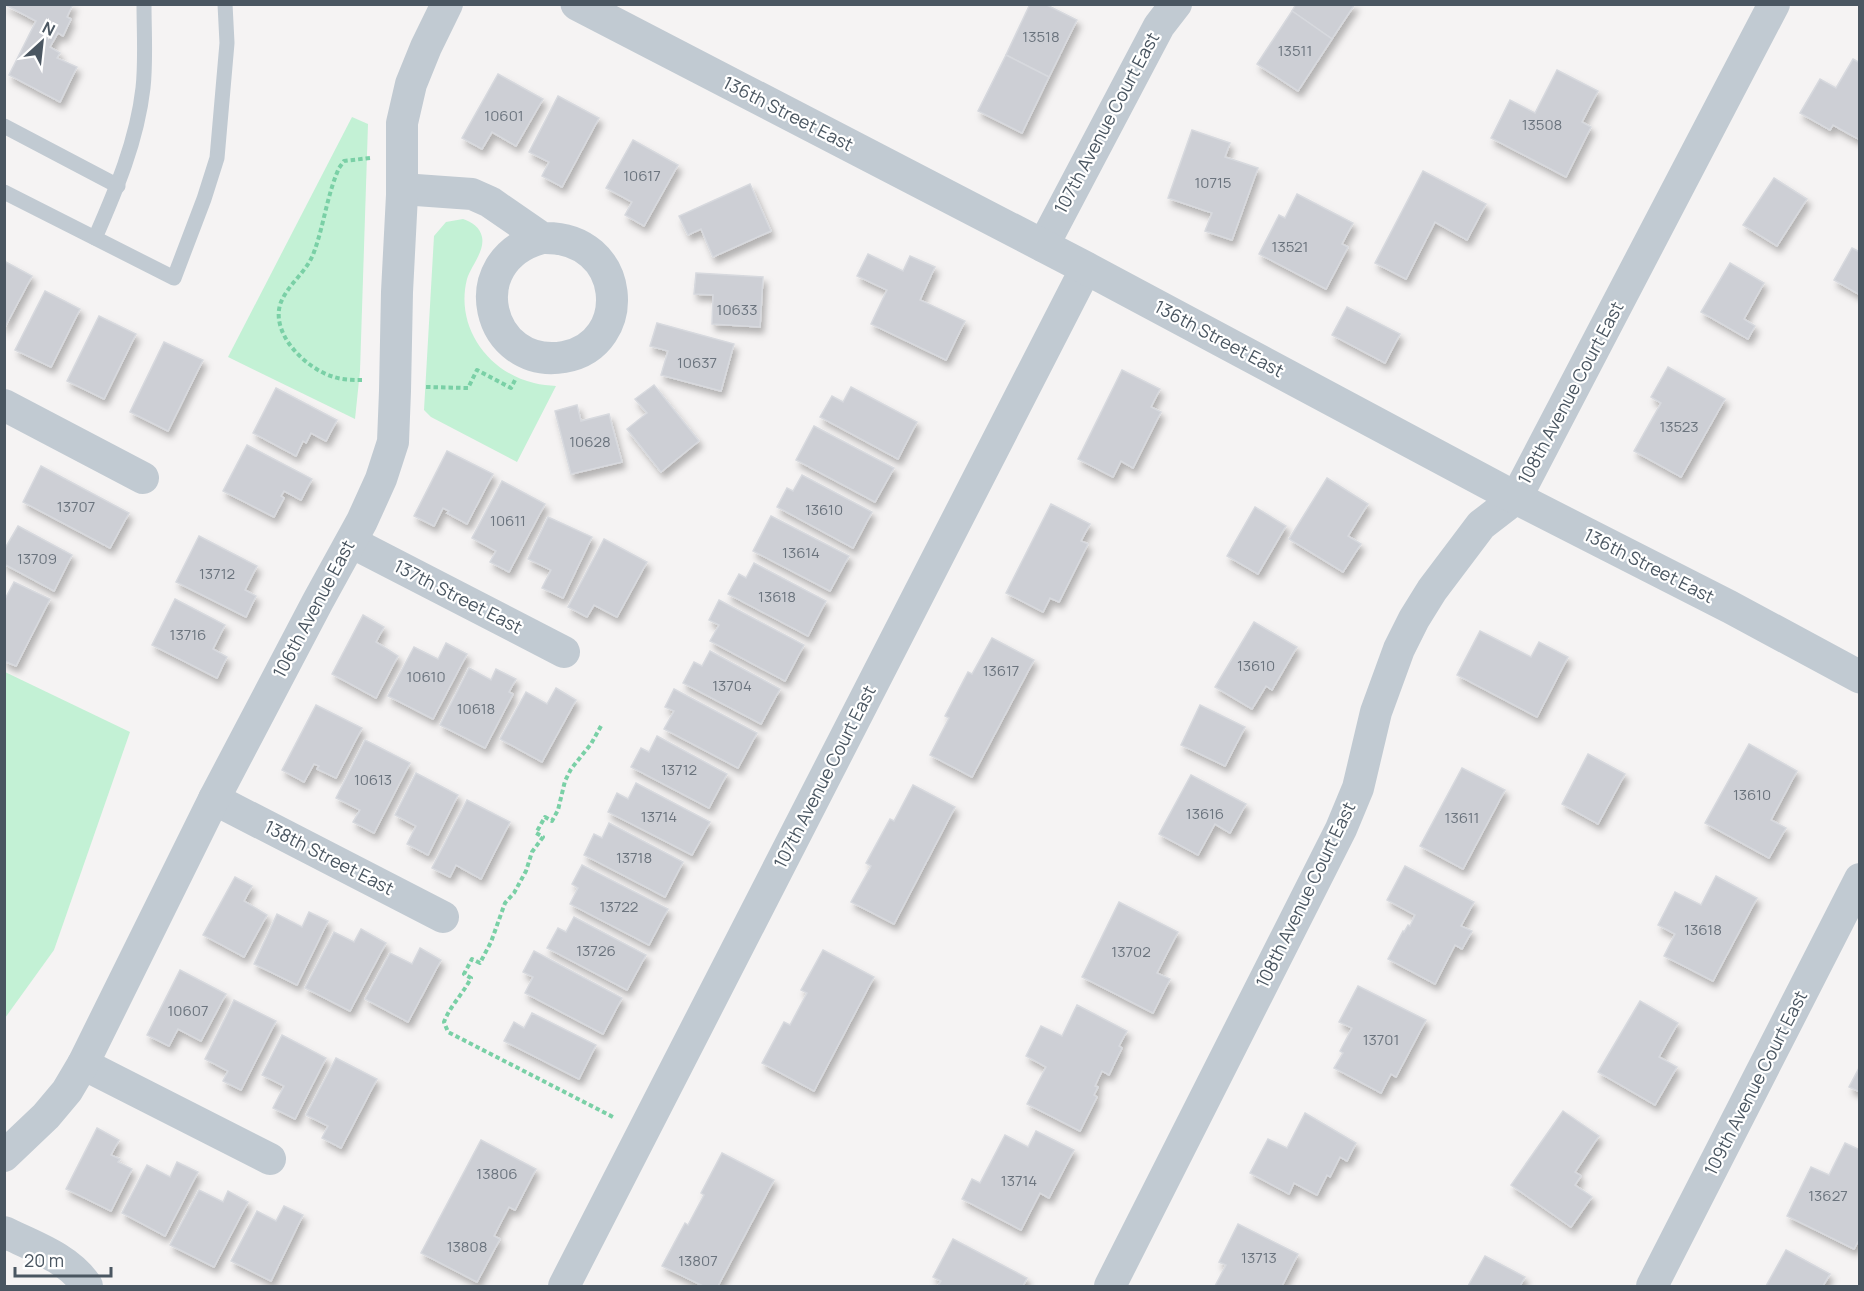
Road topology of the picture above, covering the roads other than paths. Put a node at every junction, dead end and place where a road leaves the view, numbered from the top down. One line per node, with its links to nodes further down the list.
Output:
1 (144, 4): 8 (lane)
2 (225, 4): 11 (lane)
3 (447, 4): 9 (street, 106th Avenue East)
4 (577, 4): 13 (street, 136th Street East)
5 (1176, 4): 13 (street, 107th Avenue Court East)
6 (1774, 4): 17 (street, 108th Avenue Court East)
7 (4, 126): 8 (lane)
8 (118, 186): 11 (lane)
9 (402, 189): 12 (street); 18 (street, 106th Avenue East)
10 (4, 192): 11 (lane)
11 (95, 238)
12 (542, 238)
13 (1043, 246): 14 (street, 136th Street East)
14 (1086, 268): 17 (street, 136th Street East); 29 (street, 107th Avenue Court East)
15 (7, 414): 16 (street)
16 (143, 478)
17 (1516, 498): 20 (street, 136th Street East); 30 (street, 108th Avenue Court East)
18 (351, 542): 19 (street, 137th Street East); 21 (street, 106th Avenue East)
19 (564, 652)
20 (1860, 676)
21 (214, 799): 23 (street, 138th Street East); 24 (street, 106th Avenue East)
22 (1860, 879): 31 (street, 109th Avenue Court East)
23 (443, 917)
24 (83, 1064): 25 (street, 106th Avenue East); 26 (street)
25 (4, 1156)
26 (270, 1159)
27 (4, 1232): 28 (street)
28 (87, 1287)
29 (564, 1287)
30 (1110, 1287)
31 (1652, 1287)

